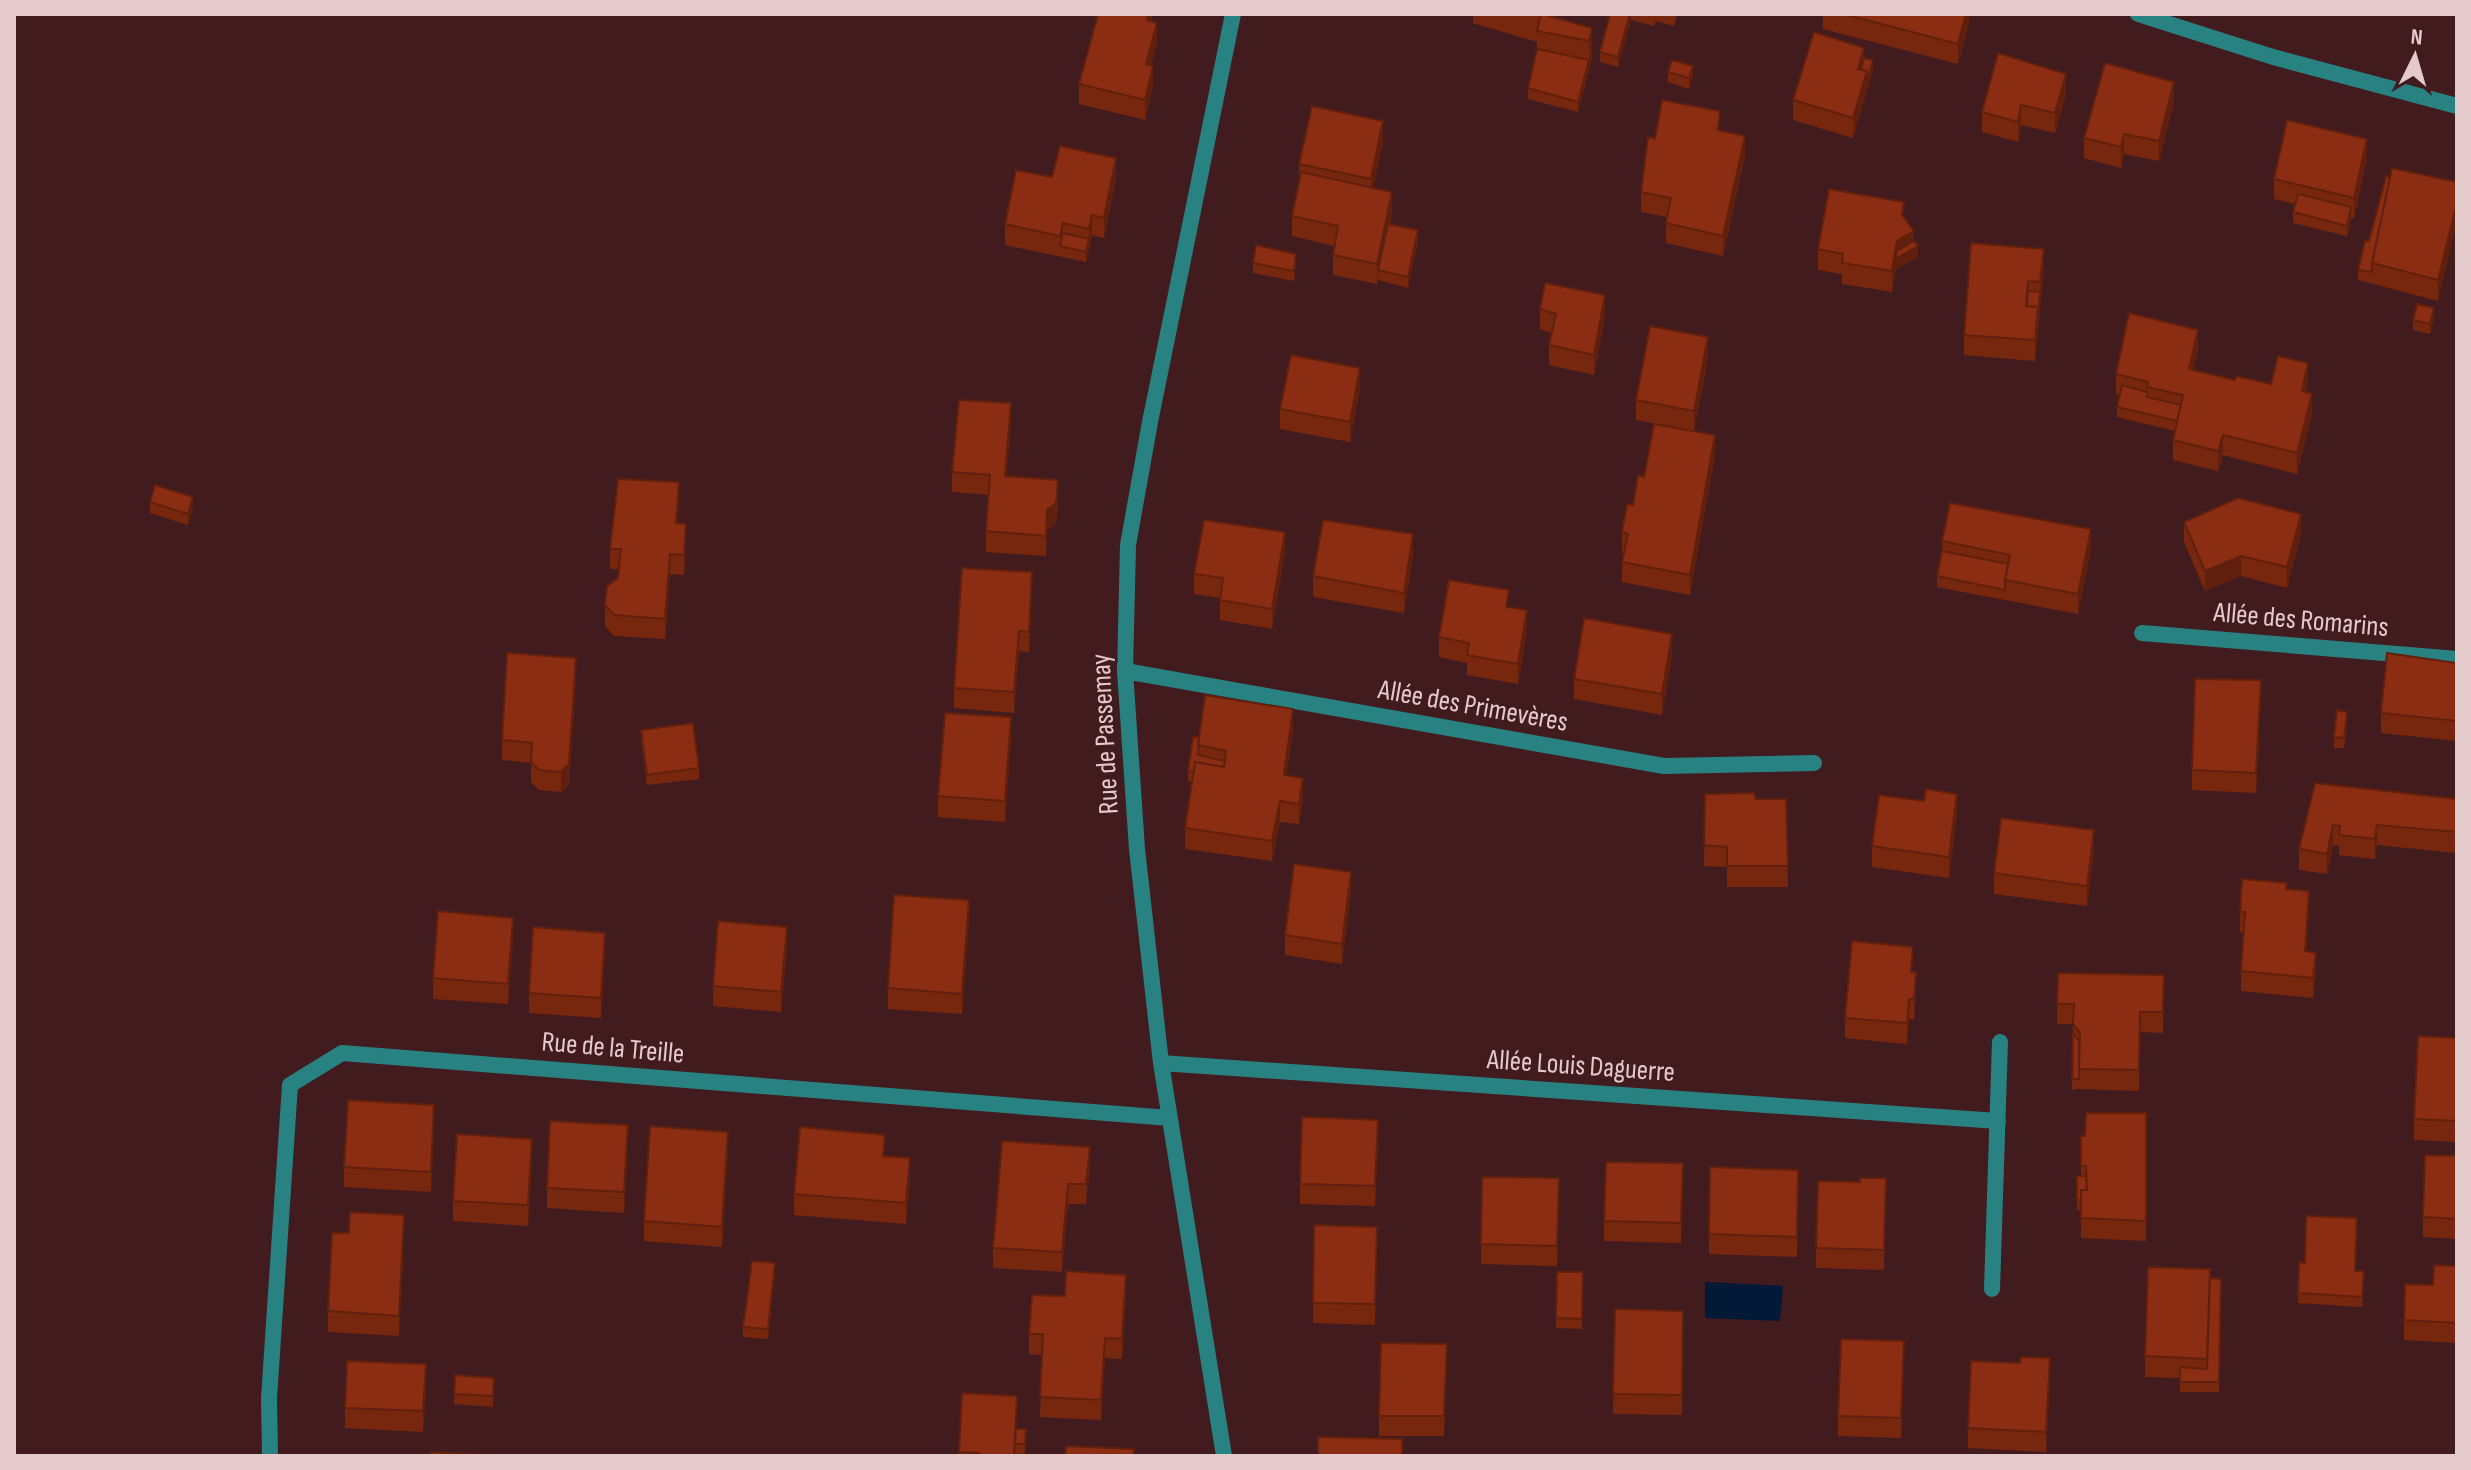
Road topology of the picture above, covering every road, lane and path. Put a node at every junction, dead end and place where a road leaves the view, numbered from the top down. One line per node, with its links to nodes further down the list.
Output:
1 (1233, 14): 6 (street, Rue de Passemay)
2 (2138, 14): 3 (street)
3 (2457, 106)
4 (2142, 633): 5 (street, Allée des Romarins)
5 (2457, 659)
6 (1125, 671): 7 (street, Allée des Primevères); 9 (street, Rue de Passemay)
7 (1814, 763)
8 (2000, 1042): 11 (street)
9 (1161, 1063): 10 (street, Rue de Passemay); 11 (street, Allée Louis Daguerre)
10 (1170, 1118): 13 (street, Rue de la Treille); 14 (street, Rue de Passemay)
11 (1998, 1121): 12 (street)
12 (1992, 1289)
13 (270, 1456)
14 (1224, 1456)

